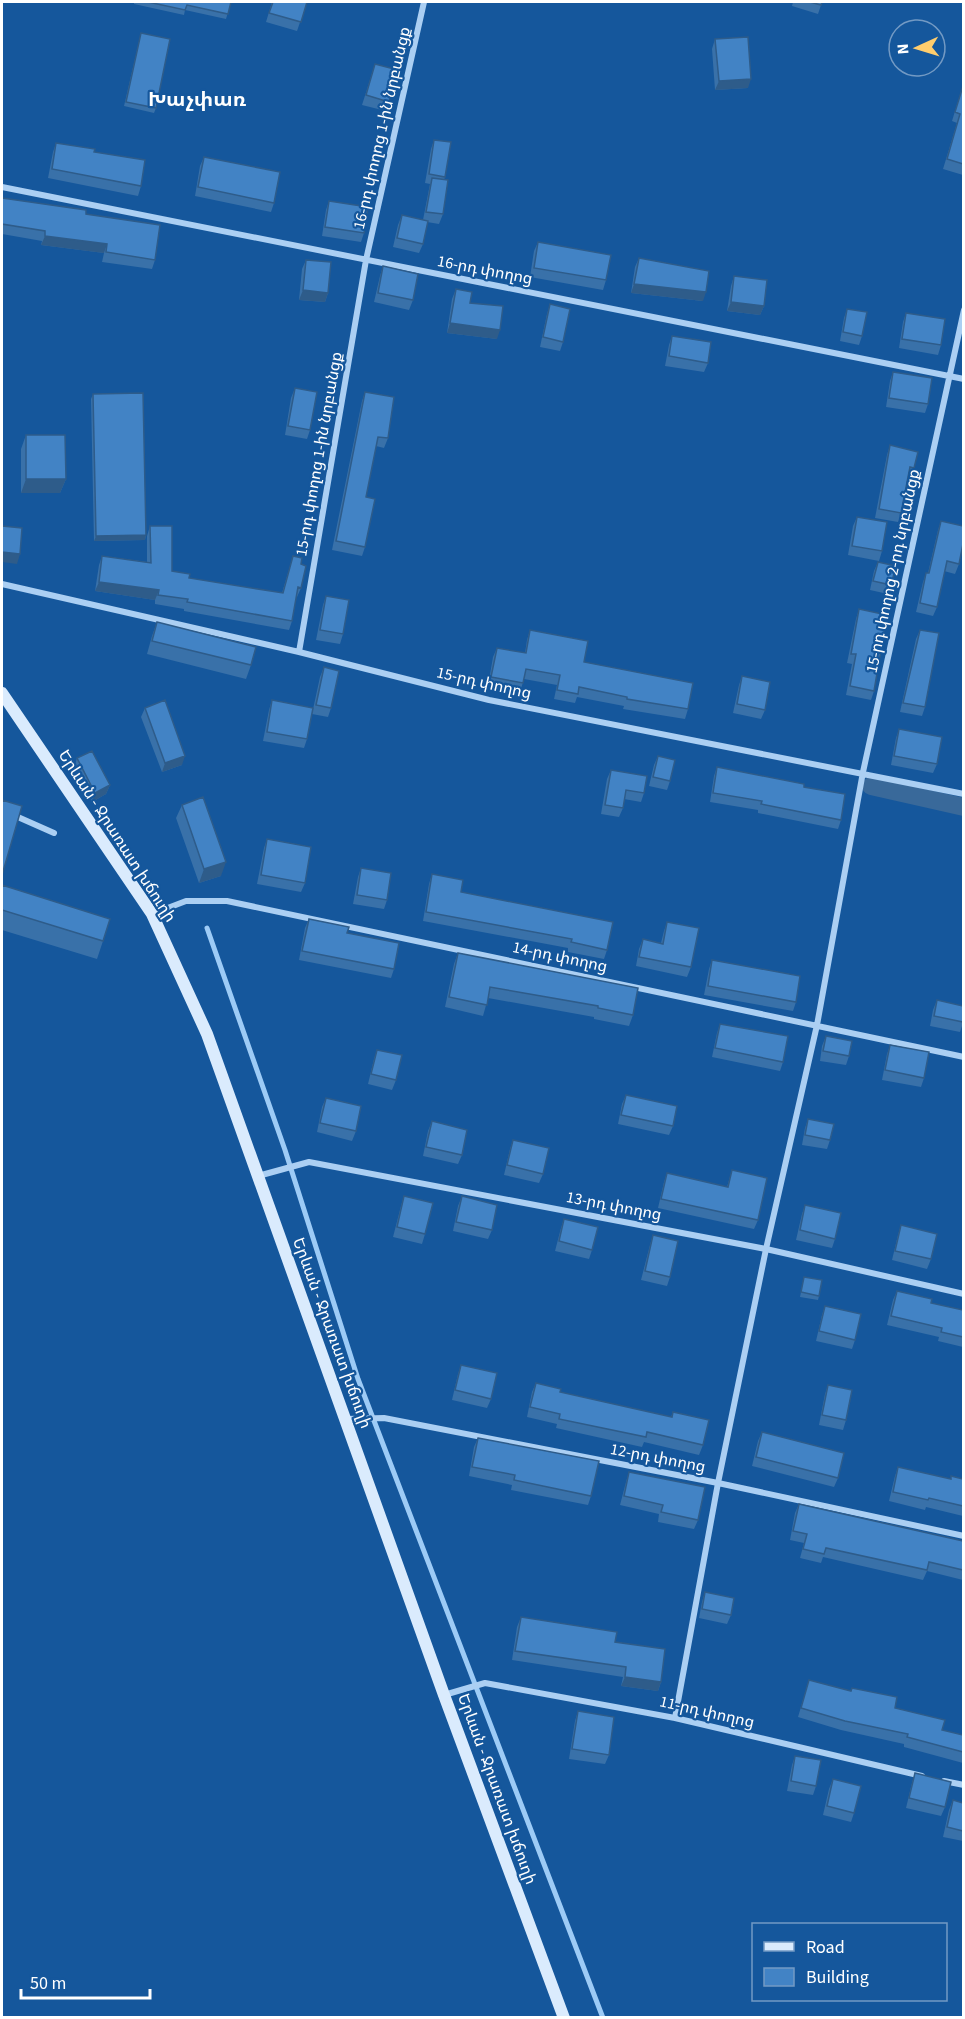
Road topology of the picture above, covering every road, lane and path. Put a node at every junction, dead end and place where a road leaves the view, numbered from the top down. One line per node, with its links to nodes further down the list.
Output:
1 (424, 2): 3 (street, 16-րդ փողոց 1-ին նրբանցք)
2 (2, 187): 3 (street, 16-րդ փողոց)
3 (366, 260): 5 (street, 16-րդ փողոց); 8 (street, 15-րդ փողոց 1-ին նրբանցք)
4 (963, 310): 5 (street, 15-րդ փողոց 2-րդ նրբանցք)
5 (950, 376): 6 (street, 16-րդ փողոց); 10 (street, 15-րդ փողոց 2-րդ նրբանցք)
6 (963, 379)
7 (2, 584): 8 (street, 15-րդ փողոց)
8 (299, 652): 10 (street, 15-րդ փողոց)
9 (2, 693): 14 (main road, Երևան - Ջրառատ խճուղի)
10 (863, 772): 11 (street, 15-րդ փողոց); 15 (street, 15-րդ փողոց 2-րդ նրբանցք)
11 (963, 794)
12 (2, 810): 13 (street)
13 (54, 832)
14 (152, 914): 15 (street, 14-րդ փողոց); 17 (main road, Երևան - Ջրառատ խճուղի)
15 (817, 1025): 16 (street, 14-րդ փողոց); 18 (street, 15-րդ փողոց 2-րդ նրբանցք)
16 (963, 1057)
17 (258, 1176): 18 (street, 13-րդ փողոց); 20 (main road, Երևան - Ջրառատ խճուղի)
18 (766, 1249): 19 (street, 13-րդ փողոց); 21 (street, 15-րդ փողոց 2-րդ նրբանցք)
19 (963, 1294)
20 (351, 1420): 21 (street, 12-րդ փողոց); 23 (main road, Երևան - Ջրառատ խճուղի)
21 (718, 1483): 22 (street, 12-րդ փողոց); 24 (street, 15-րդ փողոց 2-րդ նրբանցք)
22 (963, 1536)
23 (450, 1693): 24 (street, 11-րդ փողոց); 28 (main road, Երևան - Ջրառատ խճուղի)
24 (675, 1718): 25 (street, 11-րդ փողոց)
25 (927, 1777)
26 (939, 1780): 27 (street)
27 (963, 1785)
28 (564, 2018)

